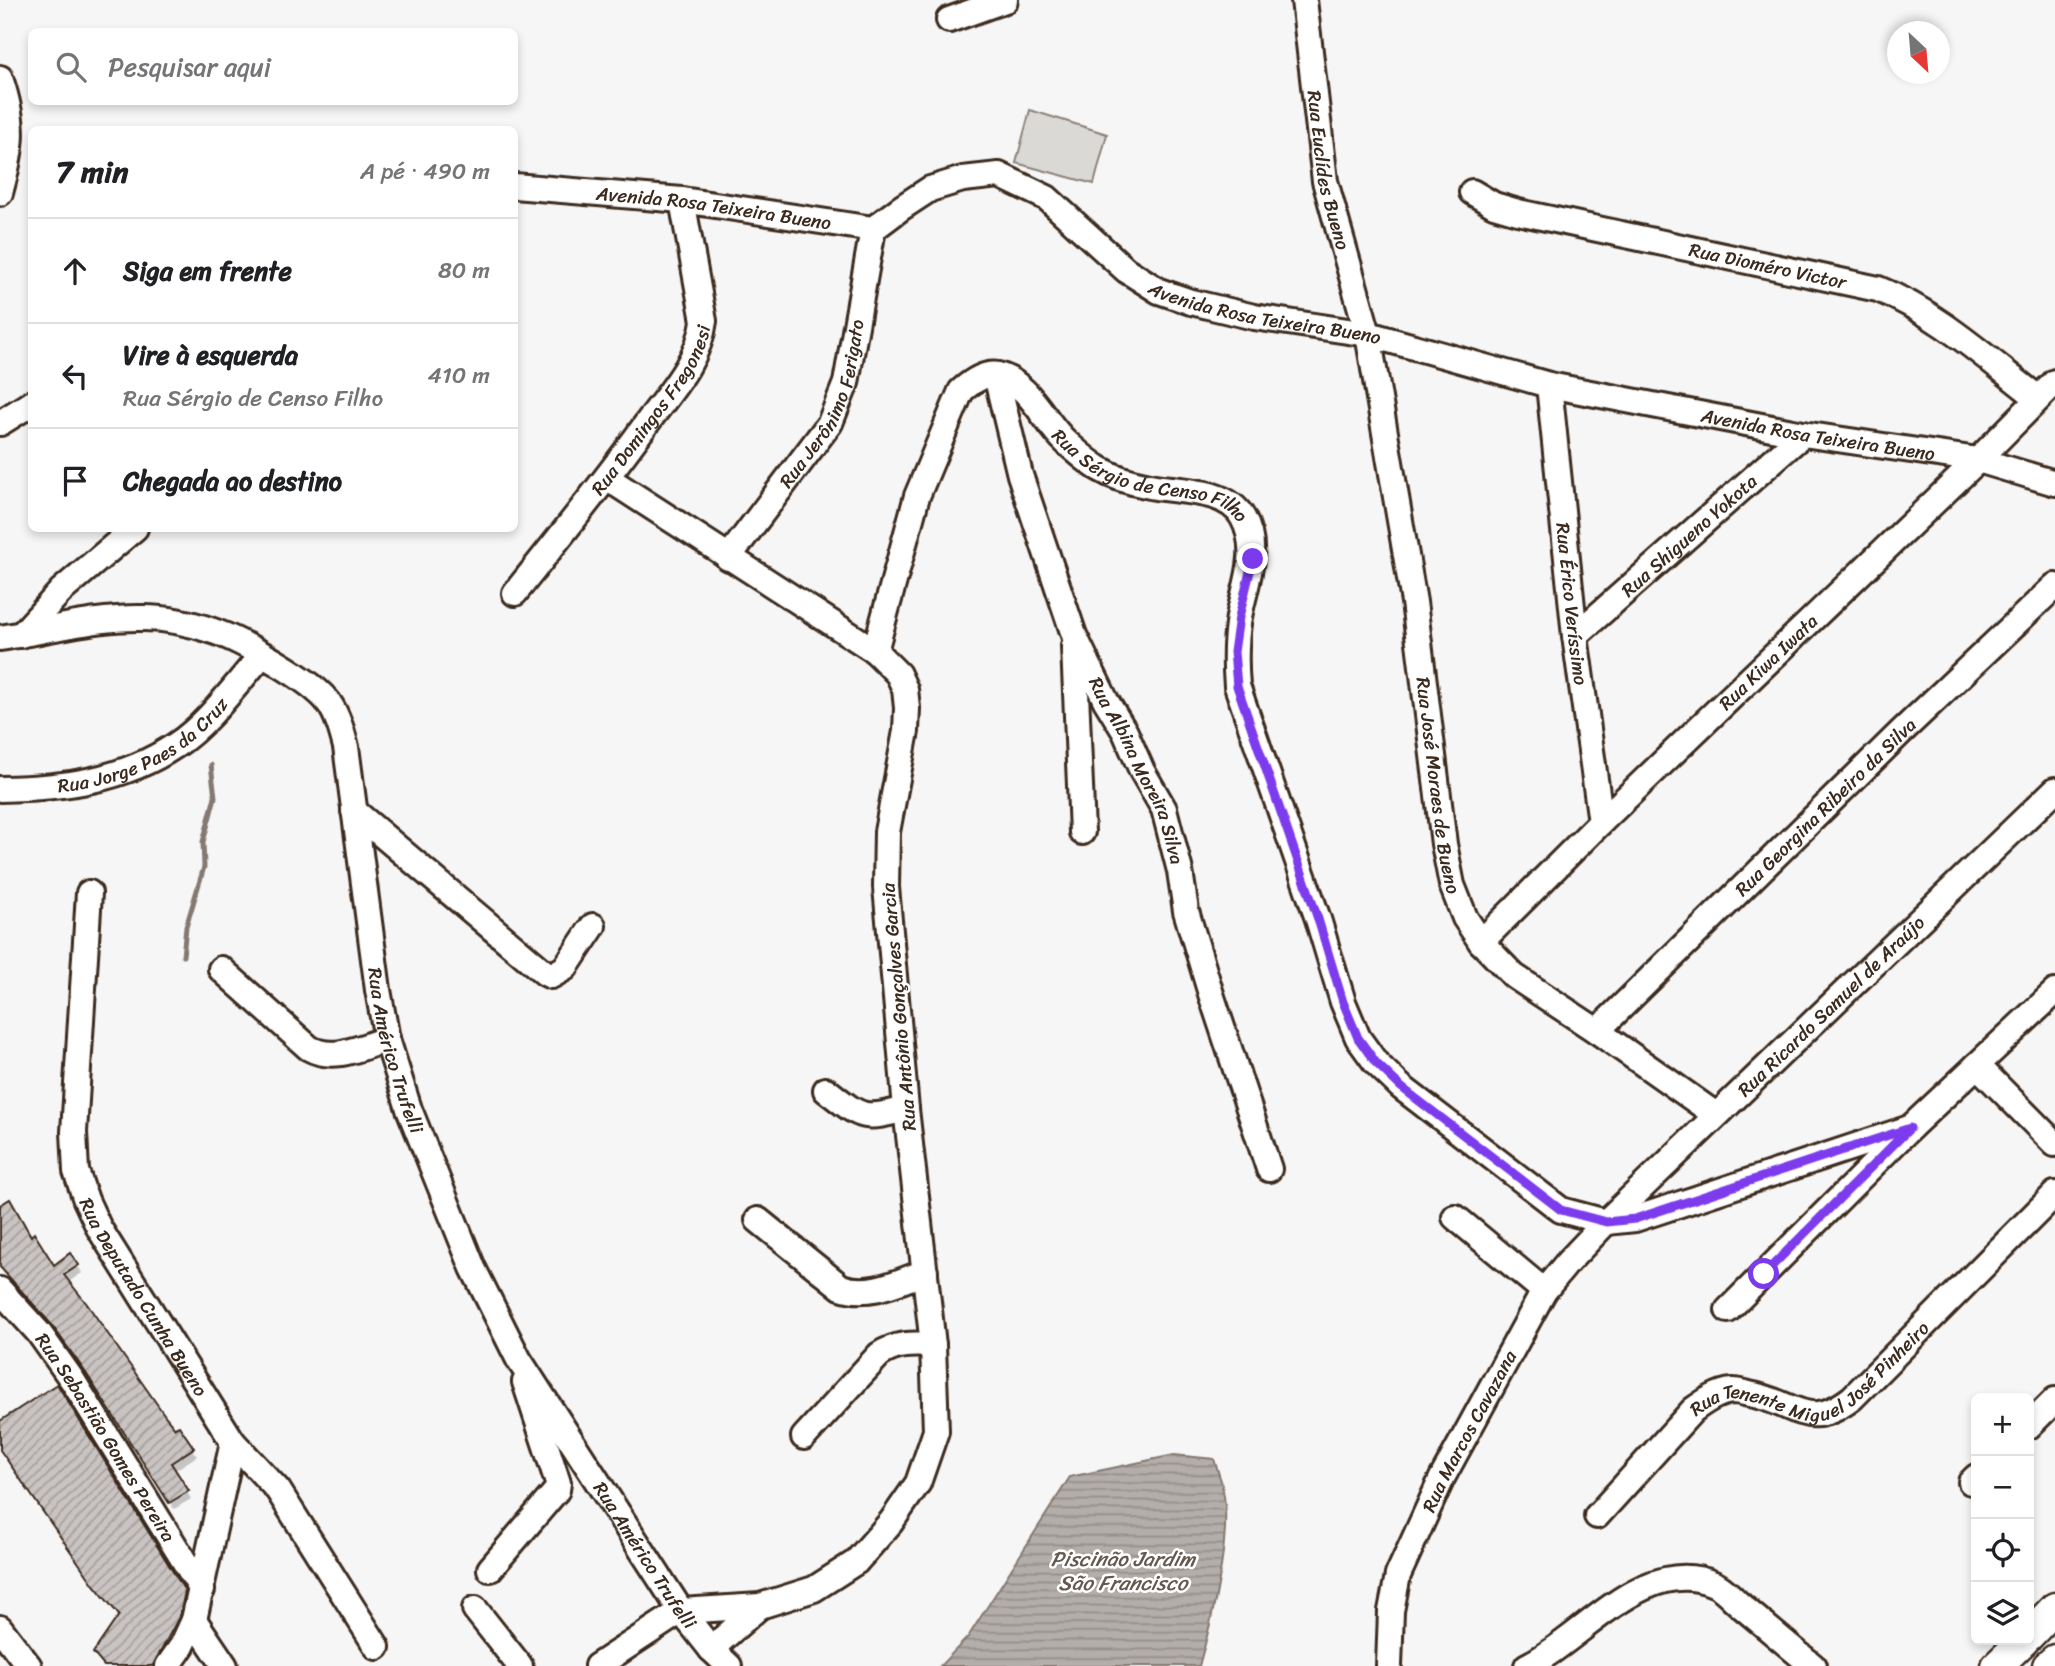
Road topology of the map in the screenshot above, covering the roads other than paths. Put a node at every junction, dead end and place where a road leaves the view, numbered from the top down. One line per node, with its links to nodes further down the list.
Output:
1 (1005, 0): 3 (street)
2 (1304, 0): 10 (street, Rua Euclídes Bueno)
3 (949, 20)
4 (0, 78): 7 (street)
5 (520, 191): 8 (street, Avenida Rosa Teixeira Bueno)
6 (1472, 192): 13 (street, Rua Dioméro Victor)
7 (0, 193)
8 (682, 200): 9 (street, Avenida Rosa Teixeira Bueno); 18 (street, Rua Domingos Fregonesi)
9 (873, 229): 10 (street, Avenida Rosa Teixeira Bueno); 21 (street, Rua Jerônimo Ferigato)
10 (1368, 334): 12 (street, Avenida Rosa Teixeira Bueno); 36 (street, Rua José Moraes de Bueno)
11 (996, 374): 24 (street, Rua Albina Moreira Silva); 27 (street); 53 (street, Rua Sérgio de Censo Filho)
12 (1549, 385): 16 (street, Avenida Rosa Teixeira Bueno); 25 (street, Rua Érico Veríssimo)
13 (2047, 390): 17 (street, Rua Kiwa Iwata)
14 (28, 406): 15 (street)
15 (0, 423)
16 (1803, 434): 17 (street, Avenida Rosa Teixeira Bueno); 25 (street, Rua Shigueno Yokota)
17 (1979, 460): 19 (street, Avenida Rosa Teixeira Bueno); 32 (street, Rua Kiwa Iwata)
18 (607, 478): 21 (street, Rua Antônio Gonçalves Garcia); 23 (street, Rua Domingos Fregonesi)
19 (2055, 484)
20 (130, 532): 26 (street)
21 (728, 558): 27 (street, Rua Antônio Gonçalves Garcia)
22 (2055, 586): 39 (street, Rua Georgina Ribeiro da Silva)
23 (515, 593)
24 (1074, 635): 33 (street); 48 (street, Rua Albina Moreira Silva)
25 (1576, 636): 32 (street, Rua Érico Veríssimo)
26 (11, 637): 28 (street, Rua Américo Trufelli)
27 (875, 651): 43 (street, Rua Antônio Gonçalves Garcia)
28 (261, 655): 29 (street, Rua Jorge Paes da Cruz); 31 (street, Rua Américo Trufelli)
29 (0, 789)
30 (2055, 790): 44 (street, Rua Ricardo Samuel de Araújo)
31 (354, 811): 35 (street); 40 (street, Rua Américo Trufelli)
32 (1601, 822): 36 (street, Rua Kiwa Iwata)
33 (1082, 832)
34 (89, 893): 63 (street, Rua Deputado Cunha Bueno)
35 (593, 926)
36 (1481, 942): 39 (street, Rua José Moraes de Bueno)
37 (221, 970): 40 (street)
38 (2055, 992): 41 (street)
39 (1597, 1031): 44 (street, Rua José Moraes de Bueno)
40 (387, 1039): 59 (street, Rua Américo Trufelli)
41 (1977, 1065): 45 (street); 46 (street)
42 (826, 1090): 43 (street)
43 (906, 1109): 54 (street, Rua Antônio Gonçalves Garcia)
44 (1716, 1115): 47 (street, Rua Ricardo Samuel de Araújo)
45 (1910, 1128): 50 (street, Rua Sérgio de Censo Filho); 57 (street)
46 (2055, 1144)
47 (1669, 1161): 50 (street); 53 (street, Rua Ricardo Samuel de Araújo)
48 (1269, 1169)
49 (2055, 1194): 64 (street, Rua Tenente Miguel José Pinheiro)
50 (1690, 1201): 53 (street, Rua Sérgio de Censo Filho)
51 (1455, 1217): 56 (street)
52 (758, 1220): 54 (street)
53 (1606, 1222): 56 (street, Rua Marcos Cavazana)
54 (925, 1272): 58 (street, Rua Antônio Gonçalves Garcia)
55 (0, 1290): 66 (street, Rua Sebastião Gomes Pereira)
56 (1544, 1292): 83 (street, Rua Marcos Cavazana)
57 (1728, 1310)
58 (933, 1345): 62 (street); 67 (street, Rua Antônio Gonçalves Garcia)
59 (519, 1360): 65 (street); 70 (street, Rua Américo Trufelli)
60 (2055, 1400): 61 (street)
61 (2034, 1421)
62 (804, 1437)
63 (233, 1442): 66 (street); 75 (street, Rua Deputado Cunha Bueno)
64 (1597, 1516)
65 (490, 1569)
66 (202, 1590): 71 (street)
67 (760, 1606): 70 (street, Rua Antônio Gonçalves Garcia); 76 (street, Rua Antônio Gonçalves Garcia)
68 (2055, 1608): 73 (main road)
69 (475, 1609): 81 (street)
70 (681, 1611): 76 (street, Rua Américo Trufelli); 82 (street)
71 (194, 1620): 79 (street); 80 (street)
72 (0, 1628): 78 (street)
73 (2034, 1630)
74 (2019, 1645): 86 (main road)
75 (377, 1647)
76 (720, 1658)
77 (2055, 1660): 87 (main road)
78 (29, 1666)
79 (168, 1666)
80 (225, 1666)
81 (520, 1666)
82 (597, 1666)
83 (1389, 1666)
84 (1527, 1666): 85 (street)
85 (1813, 1666)
86 (1997, 1666)
87 (2048, 1666)

